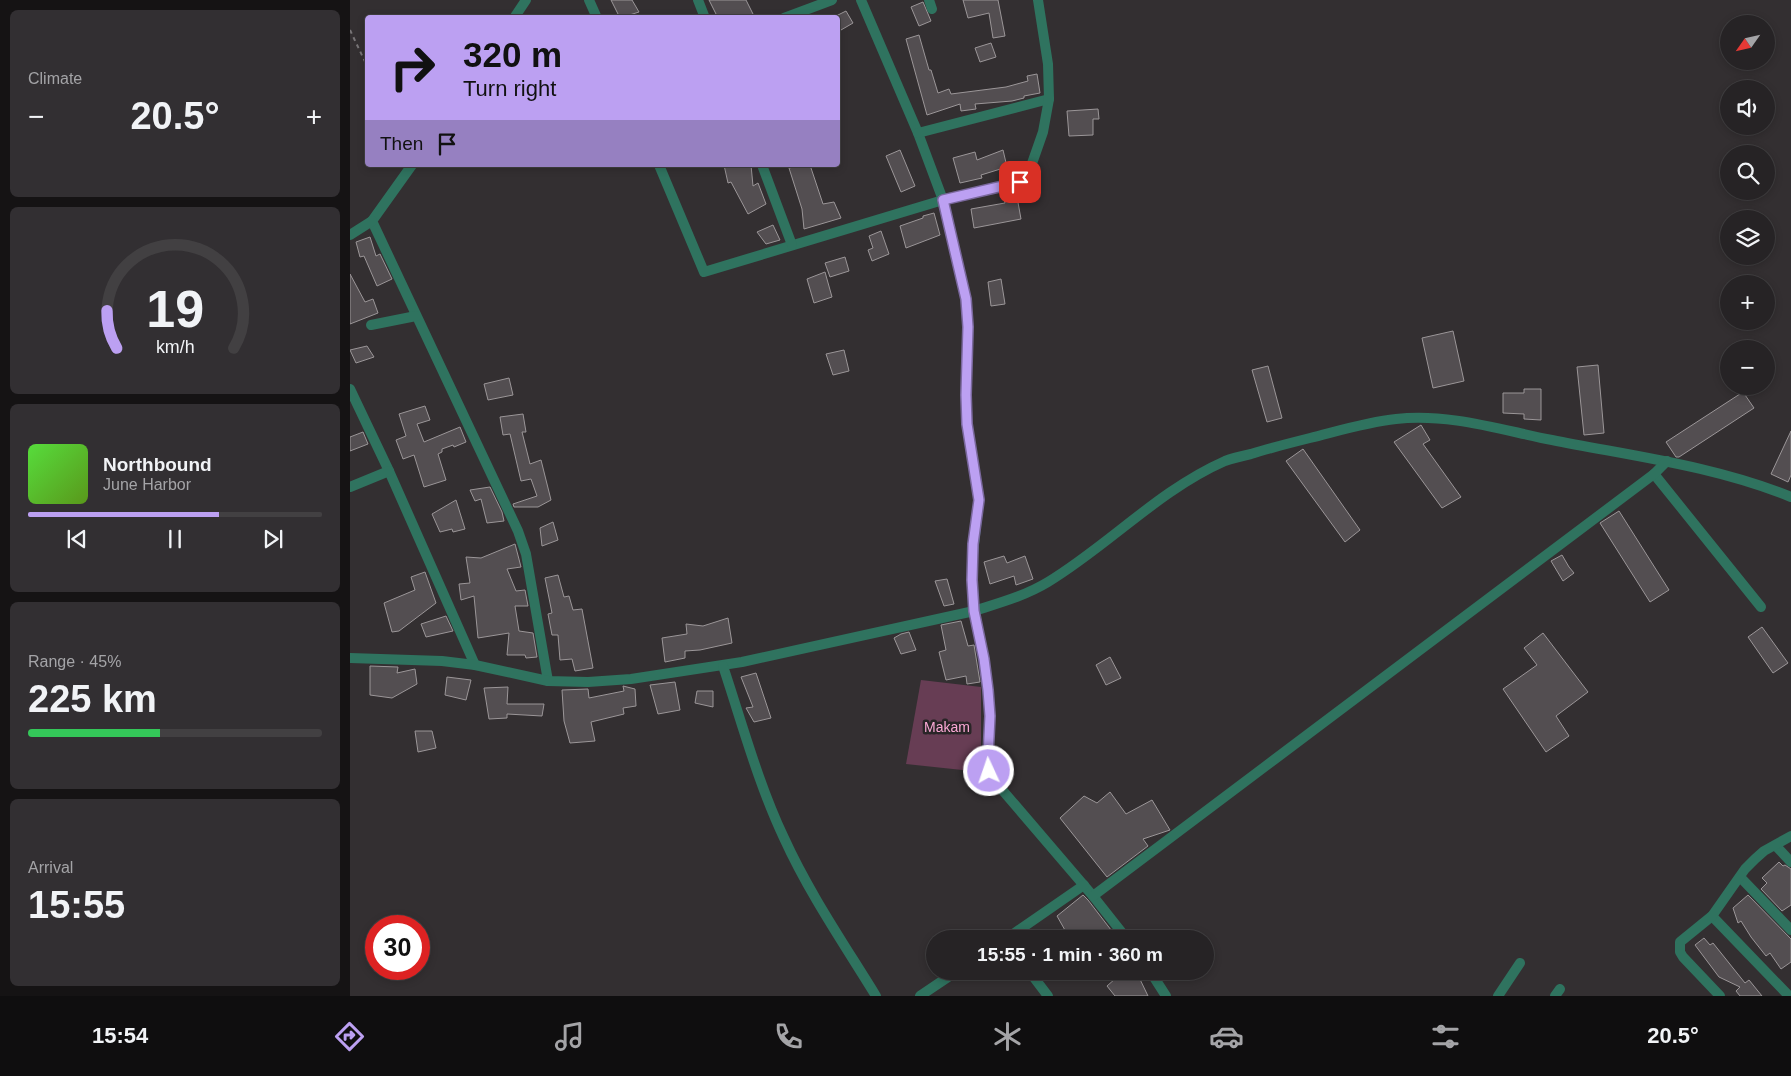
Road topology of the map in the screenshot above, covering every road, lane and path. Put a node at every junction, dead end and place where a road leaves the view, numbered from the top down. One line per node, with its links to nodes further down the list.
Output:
1 (526, 0): 7 (street)
2 (589, 0): 8 (street)
3 (698, 0): 9 (street)
4 (832, 0): 10 (street)
5 (861, 0): 14 (street)
6 (1038, 0): 13 (street)
7 (516, 15)
8 (596, 15)
9 (704, 15)
10 (792, 15)
11 (350, 30): 12 (path)
12 (365, 62)
13 (1049, 99): 14 (street); 18 (street)
14 (918, 133): 18 (street)
15 (411, 167): 19 (street)
16 (660, 167): 21 (street)
17 (763, 167): 21 (street)
18 (943, 200): 21 (street); 31 (street)
19 (372, 221): 20 (street); 22 (street)
20 (350, 235)
21 (792, 245)
22 (416, 316): 23 (street); 35 (street)
23 (371, 325)
24 (350, 389): 26 (street)
25 (1667, 461): 27 (street); 29 (street); 31 (street)
26 (389, 472): 28 (street); 33 (street)
27 (1654, 474): 30 (street); 41 (street)
28 (350, 487)
29 (1791, 497)
30 (1761, 607)
31 (974, 611): 34 (street); 40 (street)
32 (350, 658): 33 (street)
33 (475, 665): 35 (street)
34 (722, 666): 35 (street); 50 (street)
35 (548, 681)
36 (1791, 836): 37 (street)
37 (1776, 846): 38 (street); 39 (street)
38 (1791, 862)
39 (1740, 877): 42 (street); 45 (street)
40 (1084, 885): 41 (street); 43 (street)
41 (1093, 896): 44 (street)
42 (1712, 916): 55 (street); 56 (street)
43 (1019, 930)
44 (1120, 930)
45 (1791, 930)
46 (1520, 963): 54 (street)
47 (944, 980): 51 (street)
48 (1036, 980): 52 (street)
49 (1156, 980): 53 (street)
50 (876, 996)
51 (920, 996)
52 (1048, 996)
53 (1166, 996)
54 (1498, 996)
55 (1720, 996)
56 (1789, 996)

